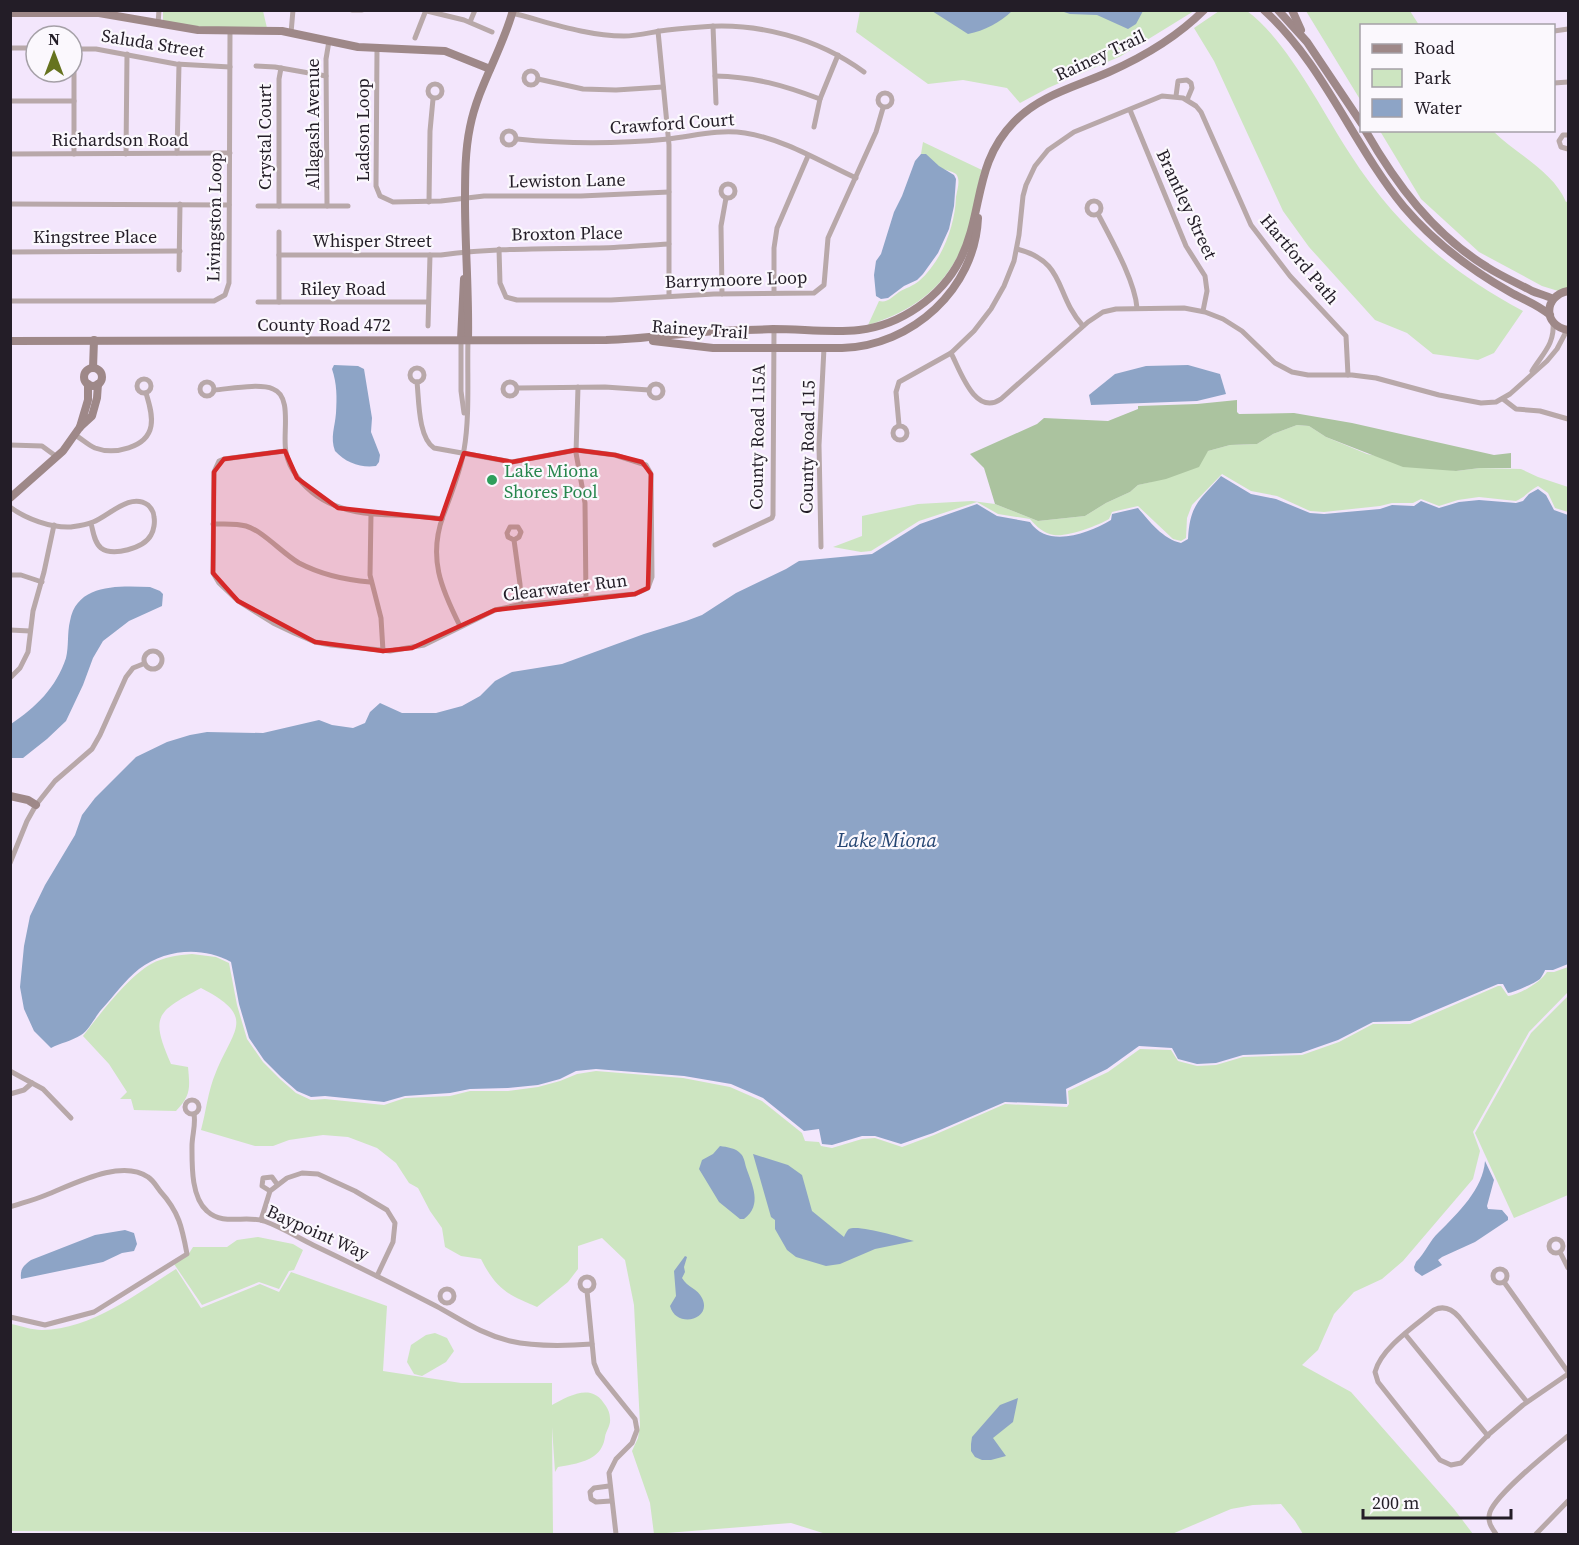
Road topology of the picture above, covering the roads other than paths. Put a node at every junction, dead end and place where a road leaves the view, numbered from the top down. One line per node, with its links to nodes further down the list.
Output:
1 (159, 10): 17 (street)
2 (293, 10): 22 (street)
3 (352, 10): 4 (street)
4 (362, 10)
5 (475, 10): 15 (street)
6 (1204, 10): 16 (street, Rainey Trail)
7 (1213, 10): 16 (street, Rainey Trail)
8 (1264, 10): 98 (street)
9 (1278, 10): 25 (street)
10 (1292, 10): 25 (street)
11 (427, 11): 15 (street); 23 (street)
12 (513, 12): 20 (street); 34 (street)
13 (10, 13): 14 (street)
14 (107, 13): 17 (street)
15 (470, 22): 21 (street)
16 (1192, 22): 75 (street, Rainey Trail)
17 (158, 24): 19 (street)
18 (713, 26): 20 (street); 29 (street); 37 (street)
19 (230, 31): 22 (street); 32 (street, Livingston Loop)
20 (658, 31): 40 (street)
21 (492, 32)
22 (291, 33): 24 (street)
23 (415, 38)
24 (329, 42): 27 (street); 36 (street, Allagash Avenue)
25 (1307, 42): 50 (street)
26 (84, 49): 28 (street, Saluda Street)
27 (377, 49): 34 (street); 67 (street, Ladson Loop)
28 (127, 54): 30 (street, Saluda Street); 61 (street)
29 (838, 55): 35 (street); 43 (street)
30 (179, 64): 32 (street, Saluda Street); 57 (street)
31 (256, 66): 33 (street)
32 (230, 67): 58 (street, Livingston Loop)
33 (281, 68): 36 (street); 72 (street, Crystal Court)
34 (490, 69): 65 (street)
35 (864, 72)
36 (326, 76): 73 (street, Allagash Avenue)
37 (715, 76): 43 (street); 47 (street)
38 (538, 79): 40 (street)
39 (74, 84): 46 (street)
40 (663, 87): 55 (street)
41 (1176, 96): 44 (street, Hartford Path); 44 (street, Hartford Path); 49 (street, Hartford Path)
42 (433, 99): 67 (street)
43 (820, 99): 51 (street)
44 (1187, 100): 111 (street, Hartford Path)
45 (10, 101): 46 (street)
46 (74, 101): 60 (street)
47 (716, 103)
48 (883, 108): 63 (street, Barrymoore Loop)
49 (1130, 110): 80 (street, Hartford Path); 97 (street, Brantley Street)
50 (1360, 120)
51 (814, 127)
52 (1366, 132): 91 (street)
53 (1568, 134): 56 (street)
54 (517, 139): 55 (street, Crawford Court)
55 (668, 139): 62 (street, Crawford Court); 64 (street)
56 (1569, 149)
57 (177, 153): 58 (street, Richardson Road); 61 (street, Richardson Road)
58 (230, 153): 70 (street, Livingston Loop)
59 (10, 154): 60 (street, Richardson Road)
60 (74, 154): 61 (street, Richardson Road)
61 (126, 154)
62 (808, 156): 63 (street, Crawford Court); 88 (street)
63 (856, 178): 88 (street, Barrymoore Loop)
64 (669, 192): 65 (street, Lewiston Lane); 78 (street)
65 (465, 198): 67 (street, Ladson Loop); 83 (street)
66 (726, 198): 89 (street)
67 (429, 202)
68 (10, 204): 69 (street)
69 (180, 204): 70 (street); 81 (street)
70 (229, 205): 92 (street, Livingston Loop)
71 (258, 206): 72 (street)
72 (279, 206): 73 (street)
73 (327, 206): 74 (street)
74 (348, 206)
75 (976, 211): 101 (street, Rainey Trail); 108 (street, Rainey Trail)
76 (1098, 214): 96 (street)
77 (279, 232): 84 (street)
78 (669, 244): 79 (street, Broxton Place); 90 (street)
79 (499, 249): 83 (street, Broxton Place); 90 (street, Barrymoore Loop)
80 (1017, 249): 100 (street); 109 (street, Hartford Path)
81 (180, 250): 82 (street, Kingstree Place); 86 (street)
82 (10, 252)
83 (465, 252): 85 (street, Whisper Street); 103 (street)
84 (279, 255): 85 (street, Whisper Street); 94 (street)
85 (430, 255): 95 (street)
86 (179, 270)
87 (1568, 291): 91 (street)
88 (774, 293): 89 (street, Barrymoore Loop)
89 (722, 294): 90 (street, Barrymoore Loop)
90 (669, 296)
91 (1553, 299): 98 (street)
92 (10, 301)
93 (258, 302): 94 (street, Riley Road)
94 (279, 302): 95 (street, Riley Road)
95 (428, 302): 99 (street)
96 (1137, 308): 97 (street); 100 (street)
97 (1203, 312): 111 (street)
98 (1551, 318): 102 (street); 112 (street)
99 (428, 326)
100 (1083, 326): 109 (street)
101 (774, 329): 105 (street, Rainey Trail); 107 (street, County Road 115A)
102 (1568, 330): 112 (street)
103 (465, 339): 104 (street, County Road 472); 105 (street, County Road 472); 131 (street)
104 (94, 340): 106 (street, County Road 472); 110 (street)
105 (637, 340): 107 (street, Rainey Trail)
106 (10, 341)
107 (774, 347): 108 (street, Rainey Trail); 141 (street, County Road 115A)
108 (824, 348): 142 (street, County Road 115)
109 (951, 353): 125 (street, Hartford Path)
110 (93, 368): 114 (street); 115 (street)
111 (1348, 375): 122 (street)
112 (1529, 375): 122 (street)
113 (417, 382): 131 (street, Clearwater Run)
114 (88, 384): 115 (street); 121 (street)
115 (98, 384): 123 (street)
116 (578, 387): 117 (street); 119 (street); 129 (street)
117 (518, 388)
118 (214, 390): 130 (street)
119 (649, 390)
120 (146, 393): 127 (street)
121 (88, 398): 123 (street); 126 (street)
122 (1503, 399): 124 (street)
123 (97, 400): 126 (street)
124 (1569, 419)
125 (900, 425)
126 (80, 427): 127 (street)
127 (75, 435): 132 (street)
128 (10, 445): 132 (street)
129 (576, 450): 131 (street, Clearwater Run); 146 (street); 146 (street, Clearwater Run)
130 (285, 451): 135 (street); 138 (street, Clearwater Run)
131 (464, 453): 136 (street)
132 (57, 457): 133 (street)
133 (10, 498)
134 (10, 507): 139 (street)
135 (371, 514): 136 (street); 145 (street)
136 (442, 519): 148 (street)
137 (91, 523): 137 (street); 139 (street)
138 (213, 524): 145 (street); 151 (street, Clearwater Run)
139 (54, 525): 144 (street)
140 (514, 540): 147 (street)
141 (715, 545)
142 (821, 547)
143 (10, 574): 144 (street)
144 (42, 582): 150 (street)
145 (370, 582): 151 (street)
146 (586, 599): 147 (street, Clearwater Run)
147 (521, 604): 148 (street, Clearwater Run)
148 (460, 626): 151 (street, Clearwater Run)
149 (10, 630): 150 (street)
150 (30, 631): 153 (street)
151 (383, 651)
152 (144, 664): 155 (street)
153 (10, 678)
154 (10, 796): 155 (street)
155 (36, 806): 156 (street)
156 (10, 863)
157 (10, 1071): 158 (street)
158 (32, 1083): 159 (street); 161 (street)
159 (10, 1094)
160 (194, 1114): 165 (street, Baypoint Way)
161 (71, 1118)
162 (277, 1184): 163 (street); 163 (street); 168 (street)
163 (270, 1191): 165 (street)
164 (10, 1207): 171 (street)
165 (261, 1221): 168 (street, Baypoint Way)
166 (1560, 1252): 167 (street)
167 (1569, 1268)
168 (377, 1276): 173 (street, Baypoint Way)
169 (1504, 1282): 174 (street)
170 (587, 1291): 173 (street)
171 (10, 1317)
172 (1405, 1334): 175 (street); 176 (street); 176 (street)
173 (592, 1344): 178 (street)
174 (1569, 1373): 175 (street)
175 (1527, 1402): 176 (street)
176 (1488, 1436)
177 (1569, 1437): 182 (street)
178 (609, 1486): 179 (street); 179 (street)
179 (610, 1501): 181 (street)
180 (1568, 1502): 183 (street)
181 (616, 1534)
182 (1496, 1534)
183 (1537, 1534)

